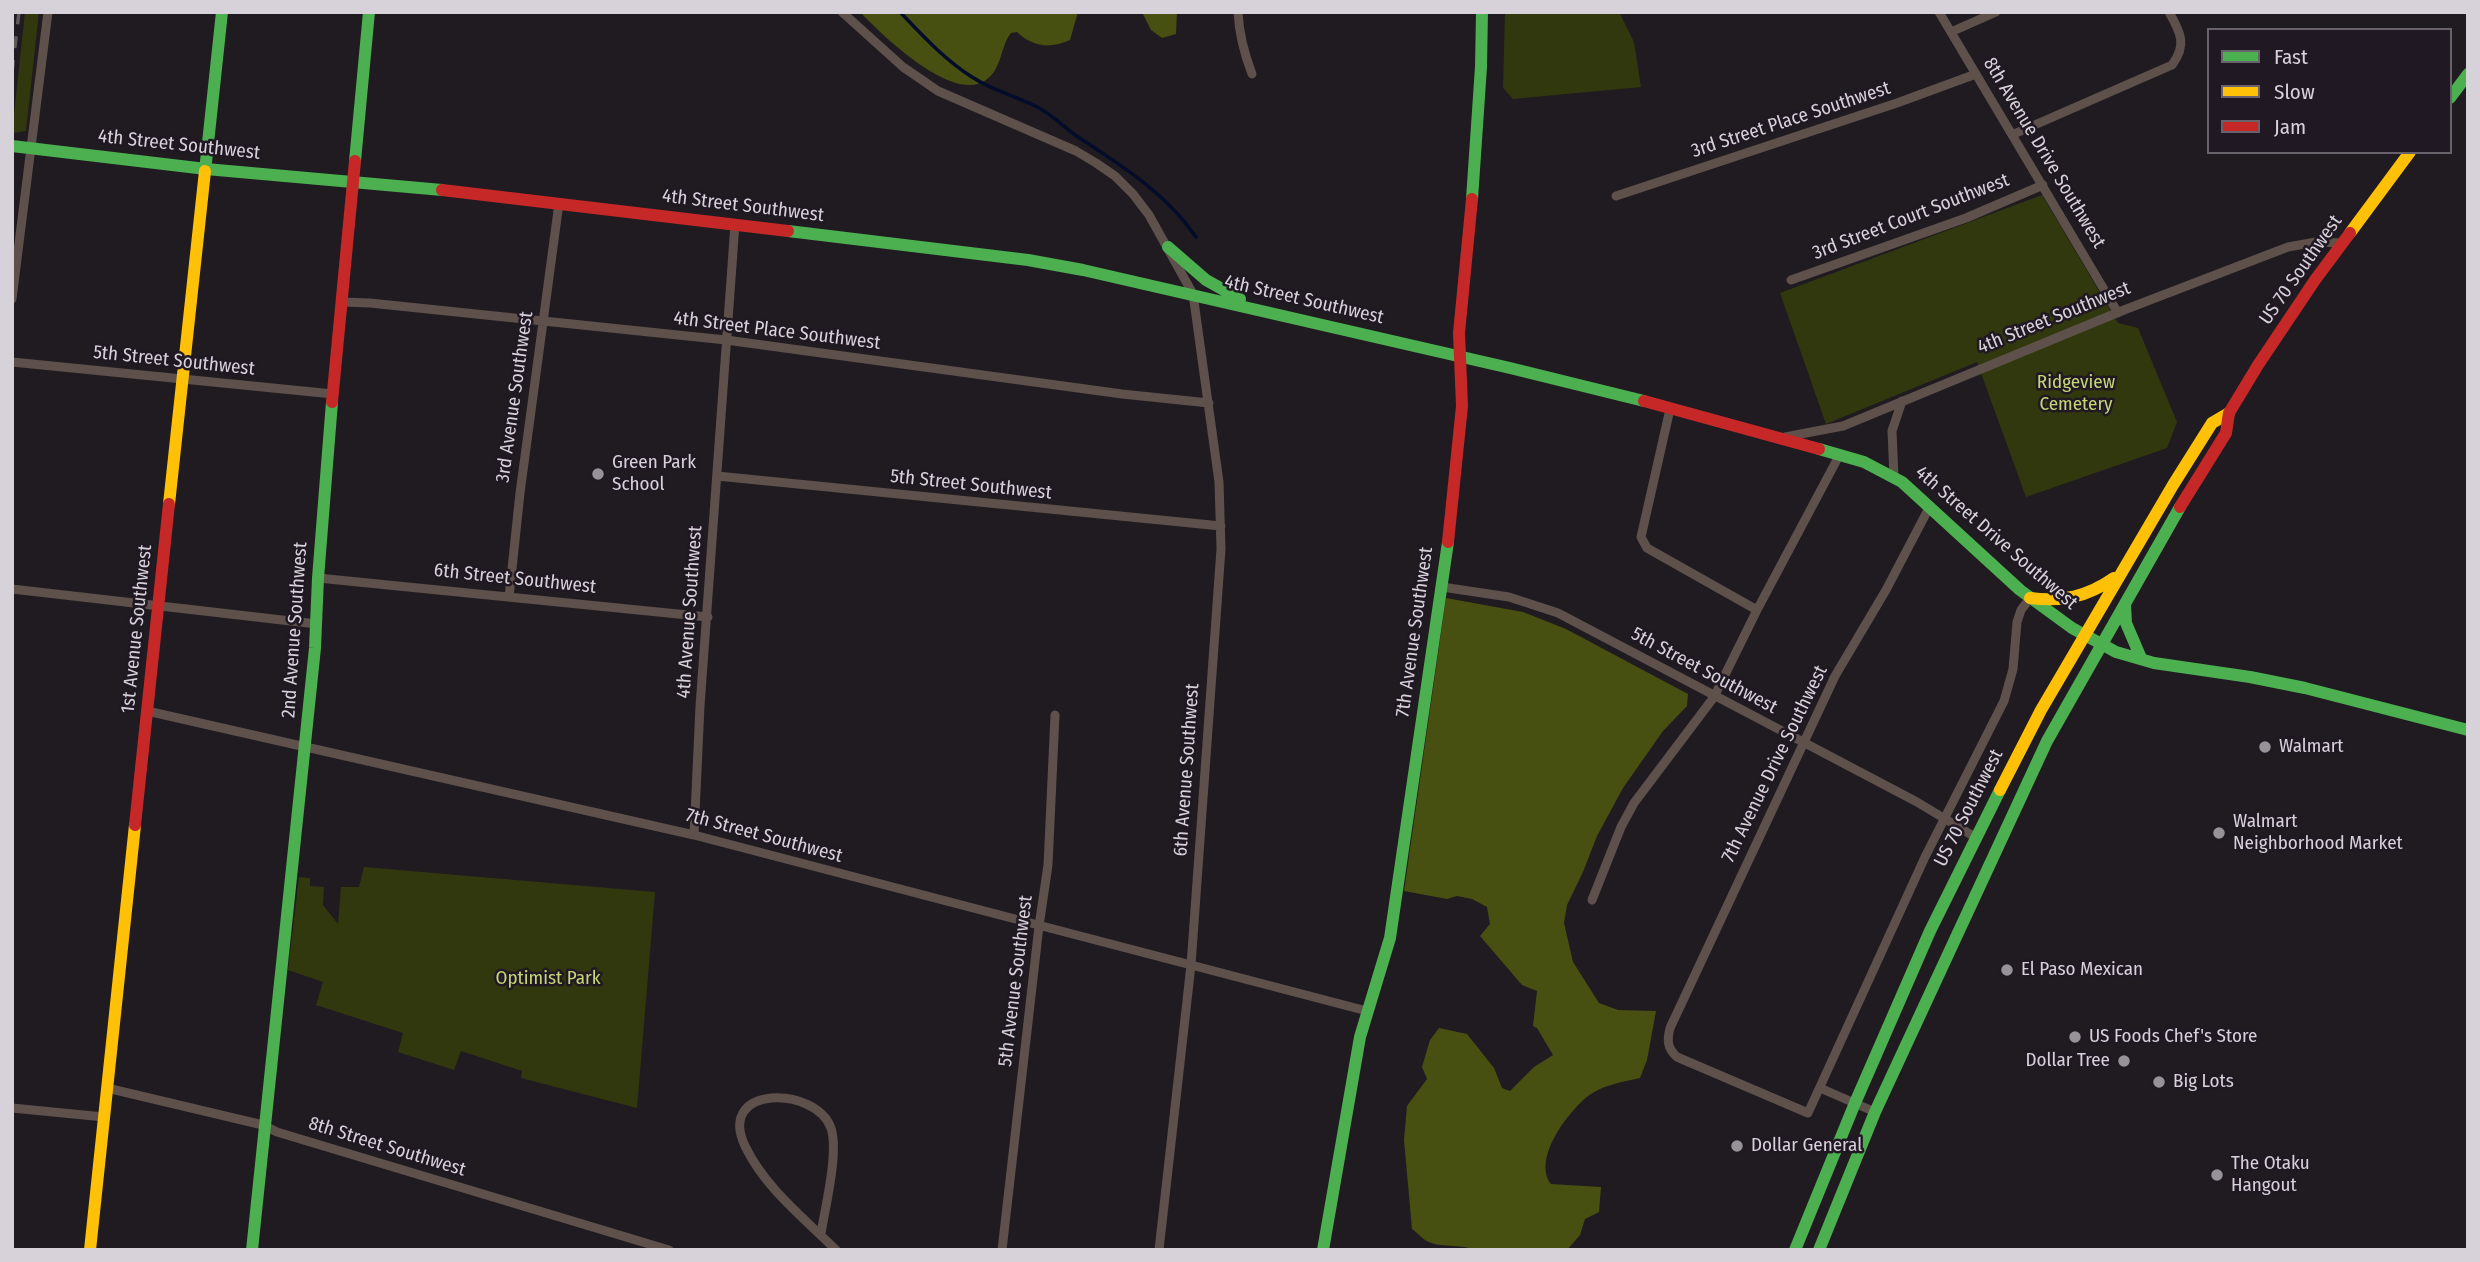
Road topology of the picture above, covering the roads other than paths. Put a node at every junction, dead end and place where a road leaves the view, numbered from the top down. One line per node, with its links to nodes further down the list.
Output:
1 (48, 12): 17 (street)
2 (222, 12): 19 (main road, 1st Avenue Southwest)
3 (369, 12): 20 (main road, 2nd Avenue Southwest)
4 (842, 12): 26 (street, 6th Avenue Southwest)
5 (1238, 12): 11 (street)
6 (1939, 12): 10 (street, 8th Avenue Drive Southwest)
7 (1996, 12): 10 (street)
8 (2169, 12): 15 (street)
9 (1479, 13): 35 (main road, 7th Avenue Southwest)
10 (1951, 32): 12 (street, 8th Avenue Drive Southwest)
11 (1252, 74)
12 (1976, 74): 15 (street, 8th Avenue Drive Southwest); 22 (street, 3rd Street Place Southwest)
13 (2468, 74): 14 (main road)
14 (2452, 94)
15 (2014, 134): 21 (street, 8th Avenue Drive Southwest)
16 (12, 146): 17 (main road, 4th Street Southwest)
17 (32, 148): 19 (main road, 4th Street Southwest); 29 (street)
18 (2409, 154): 25 (main road, US 70 Southwest)
19 (206, 169): 20 (main road, 4th Street Southwest); 37 (main road, 1st Avenue Southwest)
20 (354, 181): 23 (main road, 4th Street Southwest); 30 (main road, 2nd Avenue Southwest)
21 (2043, 185): 27 (street, 3rd Street Court Southwest); 31 (street, 8th Avenue Drive Southwest)
22 (1616, 196)
23 (559, 203): 24 (main road, 4th Street Southwest); 33 (street, 3rd Avenue Southwest)
24 (735, 224): 28 (main road, 4th Street Southwest); 34 (street, 4th Avenue Southwest)
25 (2342, 243): 31 (street, 4th Street Southwest); 42 (main road, US 70 Southwest)
26 (1168, 247): 28 (street, 6th Avenue Southwest); 32 (main road)
27 (1791, 280)
28 (1193, 294): 32 (main road, 4th Street Southwest); 40 (street, 6th Avenue Southwest)
29 (12, 299)
30 (341, 302): 33 (street, 4th Street Place Southwest); 38 (main road, 2nd Avenue Southwest)
31 (2118, 313): 39 (street, 4th Street Southwest)
32 (1275, 314): 35 (main road, 4th Street Southwest)
33 (543, 322): 34 (street, 4th Street Place Southwest); 53 (street, 3rd Avenue Southwest)
34 (726, 340): 40 (street, 4th Street Place Southwest); 45 (street, 4th Avenue Southwest)
35 (1460, 357): 41 (main road, 4th Street Drive Southwest); 51 (main road, 7th Avenue Southwest)
36 (12, 362): 37 (street, 5th Street Southwest)
37 (184, 380): 38 (street, 5th Street Southwest); 56 (main road, 1st Avenue Southwest)
38 (333, 394): 50 (main road, 2nd Avenue Southwest)
39 (1902, 401): 43 (street, 4th Street Southwest); 46 (street)
40 (1209, 403): 48 (street, 6th Avenue Southwest)
41 (1670, 409): 43 (main road, 4th Street Drive Southwest); 57 (street)
42 (2230, 413): 49 (main road, US 70 Southwest); 55 (main road, US 70 Southwest)
43 (1783, 437): 44 (main road, 4th Street Drive Southwest)
44 (1840, 454): 46 (main road, 4th Street Drive Southwest); 57 (street)
45 (717, 476): 48 (street, 5th Street Southwest); 58 (street, 4th Avenue Southwest)
46 (1894, 477): 47 (main road, 4th Street Drive Southwest)
47 (1930, 506): 54 (main road, 4th Street Drive Southwest); 67 (street, 7th Avenue Drive Southwest)
48 (1221, 526): 74 (street, 6th Avenue Southwest)
49 (2121, 573): 54 (main road); 60 (main road, US 70 Southwest)
50 (318, 578): 53 (street, 6th Street Southwest); 59 (main road, 2nd Avenue Southwest)
51 (1442, 587): 63 (street, 5th Street Southwest); 75 (main road, 7th Avenue Southwest)
52 (12, 589): 56 (street)
53 (509, 597): 58 (street, 6th Street Southwest)
54 (2030, 598): 60 (main road, 4th Street Drive Southwest); 69 (street)
55 (2126, 604): 61 (main road, US 70 Southwest); 62 (main road)
56 (159, 607): 59 (street); 64 (main road, 1st Avenue Southwest)
57 (1757, 610): 63 (street)
58 (708, 617): 70 (street, 4th Avenue Southwest)
59 (317, 624): 68 (main road, 2nd Avenue Southwest)
60 (2085, 636): 61 (main road, 4th Street Drive Southwest); 71 (main road, US 70 Southwest)
61 (2102, 646): 62 (main road, 4th Street Drive Southwest); 80 (main road, US 70 Southwest)
62 (2141, 658): 66 (main road, 4th Street Drive Southwest)
63 (1714, 696): 67 (street, 5th Street Southwest); 72 (street)
64 (147, 711): 68 (street, 7th Street Southwest); 76 (main road, 1st Avenue Southwest)
65 (1055, 715): 73 (street, 5th Avenue Southwest)
66 (2468, 730)
67 (1803, 744): 69 (street, 5th Street Southwest); 77 (street, 7th Avenue Drive Southwest)
68 (304, 745): 70 (street, 7th Street Southwest); 82 (main road, 2nd Avenue Southwest)
69 (1944, 817): 71 (street, 5th Street Southwest); 77 (street)
70 (694, 835): 73 (street, 7th Street Southwest)
71 (1975, 836): 78 (main road, US 70 Southwest)
72 (1592, 900)
73 (1039, 926): 74 (street, 7th Street Southwest); 89 (street, 5th Avenue Southwest)
74 (1191, 965): 75 (street, 7th Street Southwest); 90 (street, 6th Avenue Southwest)
75 (1367, 1011): 91 (main road, 7th Avenue Southwest)
76 (107, 1088): 81 (main road, 1st Avenue Southwest); 82 (street, 8th Street Southwest)
77 (1820, 1088): 78 (street)
78 (1855, 1103): 80 (street); 92 (main road, US 70 Southwest)
79 (12, 1108): 81 (street)
80 (1875, 1112): 93 (main road, US 70 Southwest)
81 (104, 1117): 85 (main road, 1st Avenue Southwest)
82 (263, 1125): 84 (street, 8th Street Southwest); 86 (main road, 2nd Avenue Southwest)
83 (821, 1234): 83 (street); 88 (street)
84 (655, 1248): 87 (street, 8th Street Southwest)
85 (90, 1250)
86 (251, 1250)
87 (669, 1250)
88 (836, 1250)
89 (1002, 1250)
90 (1159, 1250)
91 (1323, 1250)
92 (1795, 1250)
93 (1819, 1250)

